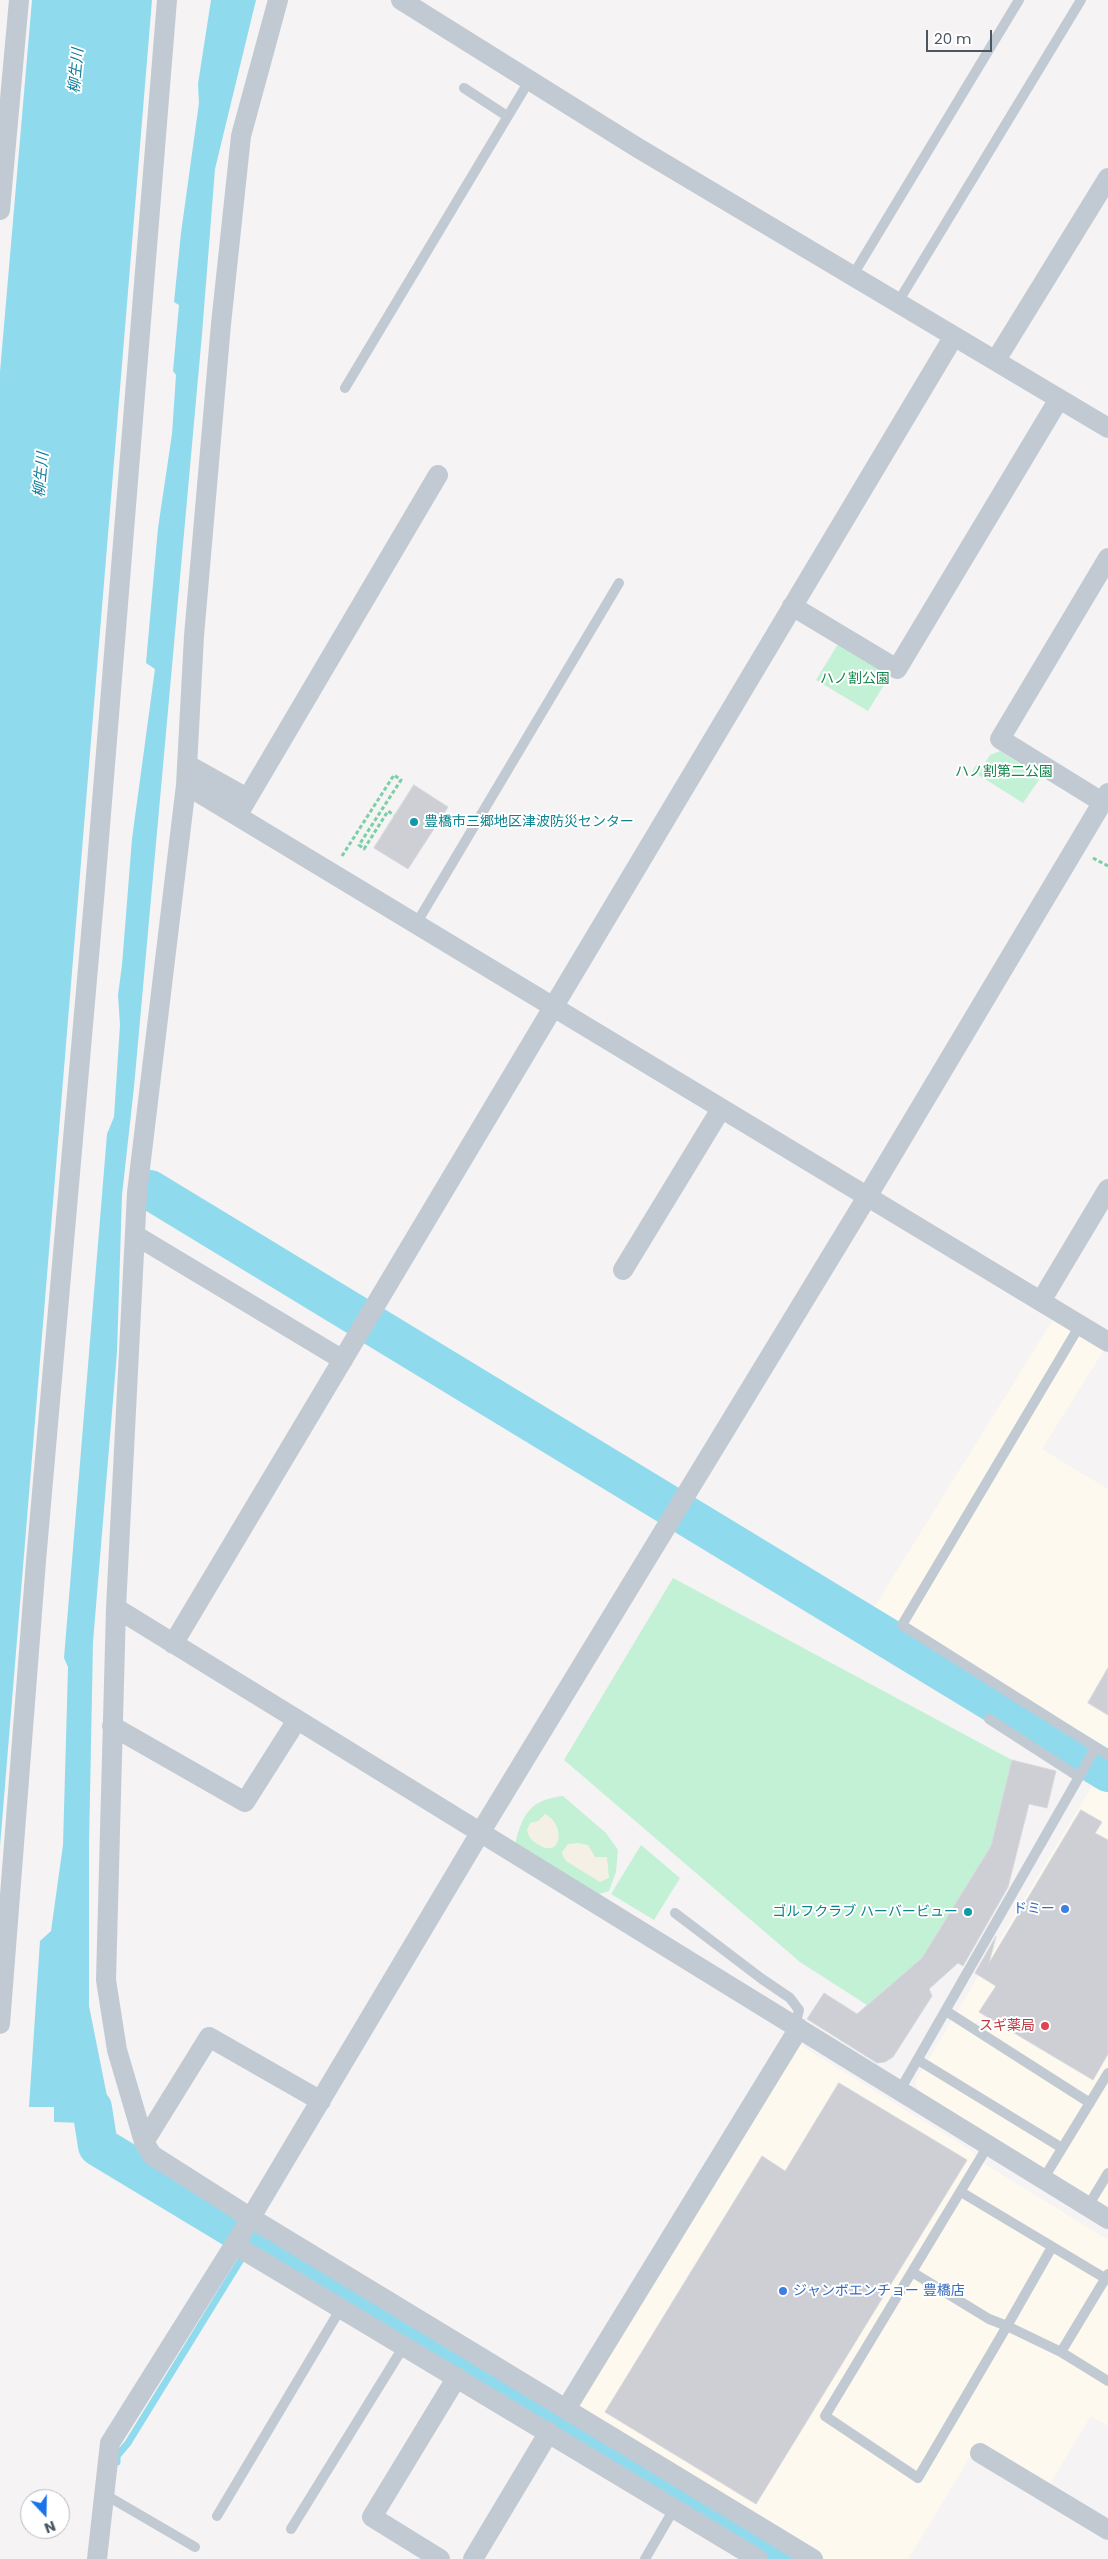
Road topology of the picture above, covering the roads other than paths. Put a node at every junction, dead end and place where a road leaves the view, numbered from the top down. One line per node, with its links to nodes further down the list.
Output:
1 (19, 0): 11 (street)
2 (167, 0): 50 (street)
3 (278, 0): 23 (street)
4 (401, 0): 7 (street)
5 (1019, 0): 12 (lane)
6 (1081, 0): 13 (lane)
7 (529, 80): 9 (lane); 12 (street)
8 (464, 88): 9 (lane)
9 (507, 116): 16 (lane)
10 (1108, 178): 15 (street)
11 (0, 210)
12 (853, 274): 13 (street)
13 (898, 302): 14 (street)
14 (954, 336): 15 (street); 22 (street)
15 (996, 360): 17 (street)
16 (345, 388)
17 (1059, 399): 18 (street); 22 (street)
18 (1108, 428)
19 (438, 475): 26 (street)
20 (1108, 558): 25 (street)
21 (619, 583): 28 (lane)
22 (792, 606): 29 (street)
23 (188, 765): 24 (street); 26 (street)
24 (186, 785): 27 (street); 33 (street)
25 (1105, 797): 32 (street)
26 (247, 798): 27 (street)
27 (237, 816): 28 (street)
28 (416, 924): 29 (street)
29 (554, 1008): 30 (street); 38 (street)
30 (721, 1109): 32 (street); 34 (street)
31 (1108, 1189): 35 (street)
32 (867, 1198): 35 (street); 47 (street)
33 (134, 1236): 38 (street); 39 (street)
34 (623, 1270)
35 (1041, 1301): 36 (street)
36 (1080, 1325): 37 (street); 44 (lane)
37 (1108, 1342)
38 (343, 1360): 40 (street)
39 (116, 1608): 40 (street); 43 (street)
40 (173, 1644): 42 (street)
41 (989, 1719): 46 (lane)
42 (297, 1720): 43 (street); 47 (street)
43 (112, 1726): 57 (street)
44 (1094, 1752): 45 (lane); 46 (lane)
45 (1108, 1755)
46 (1079, 1777): 49 (lane)
47 (480, 1834): 51 (street); 55 (street)
48 (674, 1913): 51 (lane)
49 (946, 2011): 52 (lane); 56 (lane)
50 (0, 2024)
51 (797, 2027): 54 (street); 75 (street)
52 (918, 2060): 54 (lane); 59 (lane)
53 (1108, 2073): 56 (lane)
54 (900, 2090): 58 (street)
55 (321, 2101): 57 (street); 65 (street)
56 (1090, 2103): 59 (lane)
57 (144, 2142): 65 (street)
58 (989, 2144): 61 (street); 62 (lane)
59 (1062, 2148): 61 (lane)
60 (1108, 2172): 63 (lane)
61 (1044, 2178): 63 (street)
62 (960, 2192): 66 (lane); 67 (lane)
63 (1088, 2206): 64 (street)
64 (1108, 2219)
65 (241, 2235): 69 (street); 75 (street); 78 (street)
66 (1052, 2246): 68 (lane); 70 (lane)
67 (912, 2272): 70 (lane); 70 (lane)
68 (1107, 2277): 72 (lane)
69 (341, 2308): 71 (street); 80 (lane)
70 (1007, 2326): 72 (lane)
71 (404, 2346): 73 (street); 81 (lane)
72 (1061, 2352): 74 (lane)
73 (457, 2378): 76 (street); 86 (street)
74 (1108, 2381)
75 (566, 2409): 90 (street)
76 (549, 2432): 79 (street); 87 (street)
77 (980, 2453): 82 (street)
78 (105, 2495): 83 (lane); 85 (street)
79 (674, 2509): 84 (street); 88 (lane)
80 (217, 2516)
81 (290, 2529)
82 (1108, 2530)
83 (195, 2547)
84 (737, 2554): 89 (street)
85 (97, 2559)
86 (440, 2559)
87 (473, 2559)
88 (645, 2559)
89 (758, 2559)
90 (813, 2559)

